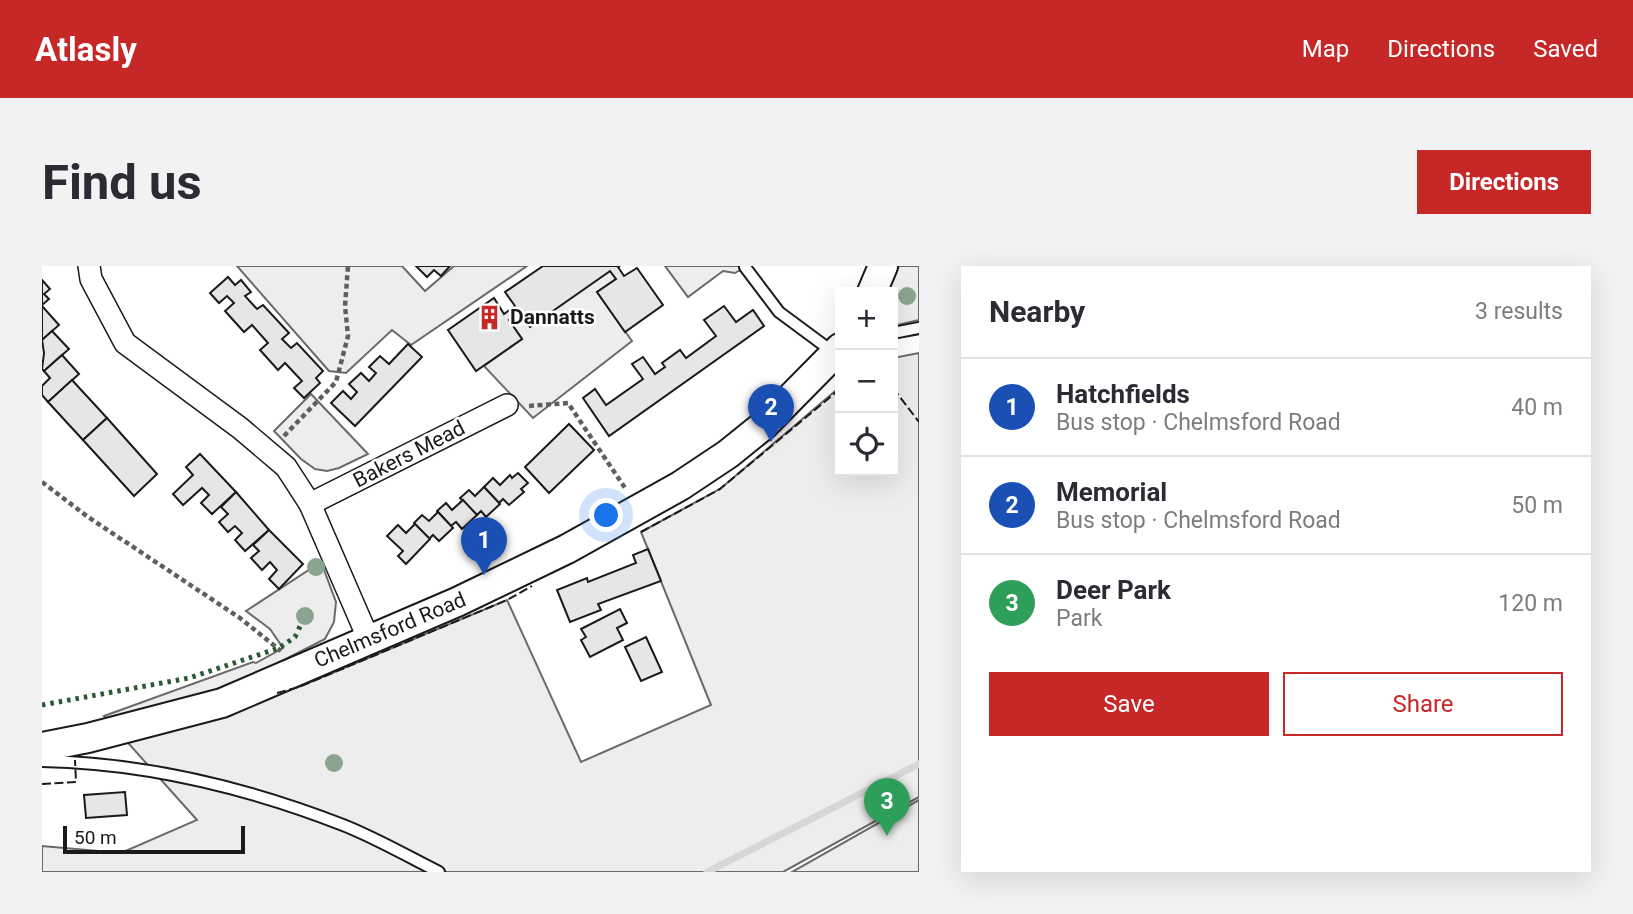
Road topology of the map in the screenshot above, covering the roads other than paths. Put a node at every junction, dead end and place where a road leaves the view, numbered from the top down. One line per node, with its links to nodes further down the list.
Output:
1 (89, 266): 10 (street)
2 (883, 266): 4 (street)
3 (745, 267): 7 (lane)
4 (874, 287)
5 (919, 328): 6 (lane)
6 (898, 331)
7 (836, 350)
8 (835, 354): 11 (street, Chelmsford Road)
9 (504, 406): 10 (street, Bakers Mead)
10 (310, 504): 11 (street)
11 (369, 640): 12 (street, Chelmsford Road)
12 (42, 747)
13 (42, 761): 14 (lane)
14 (439, 872)

